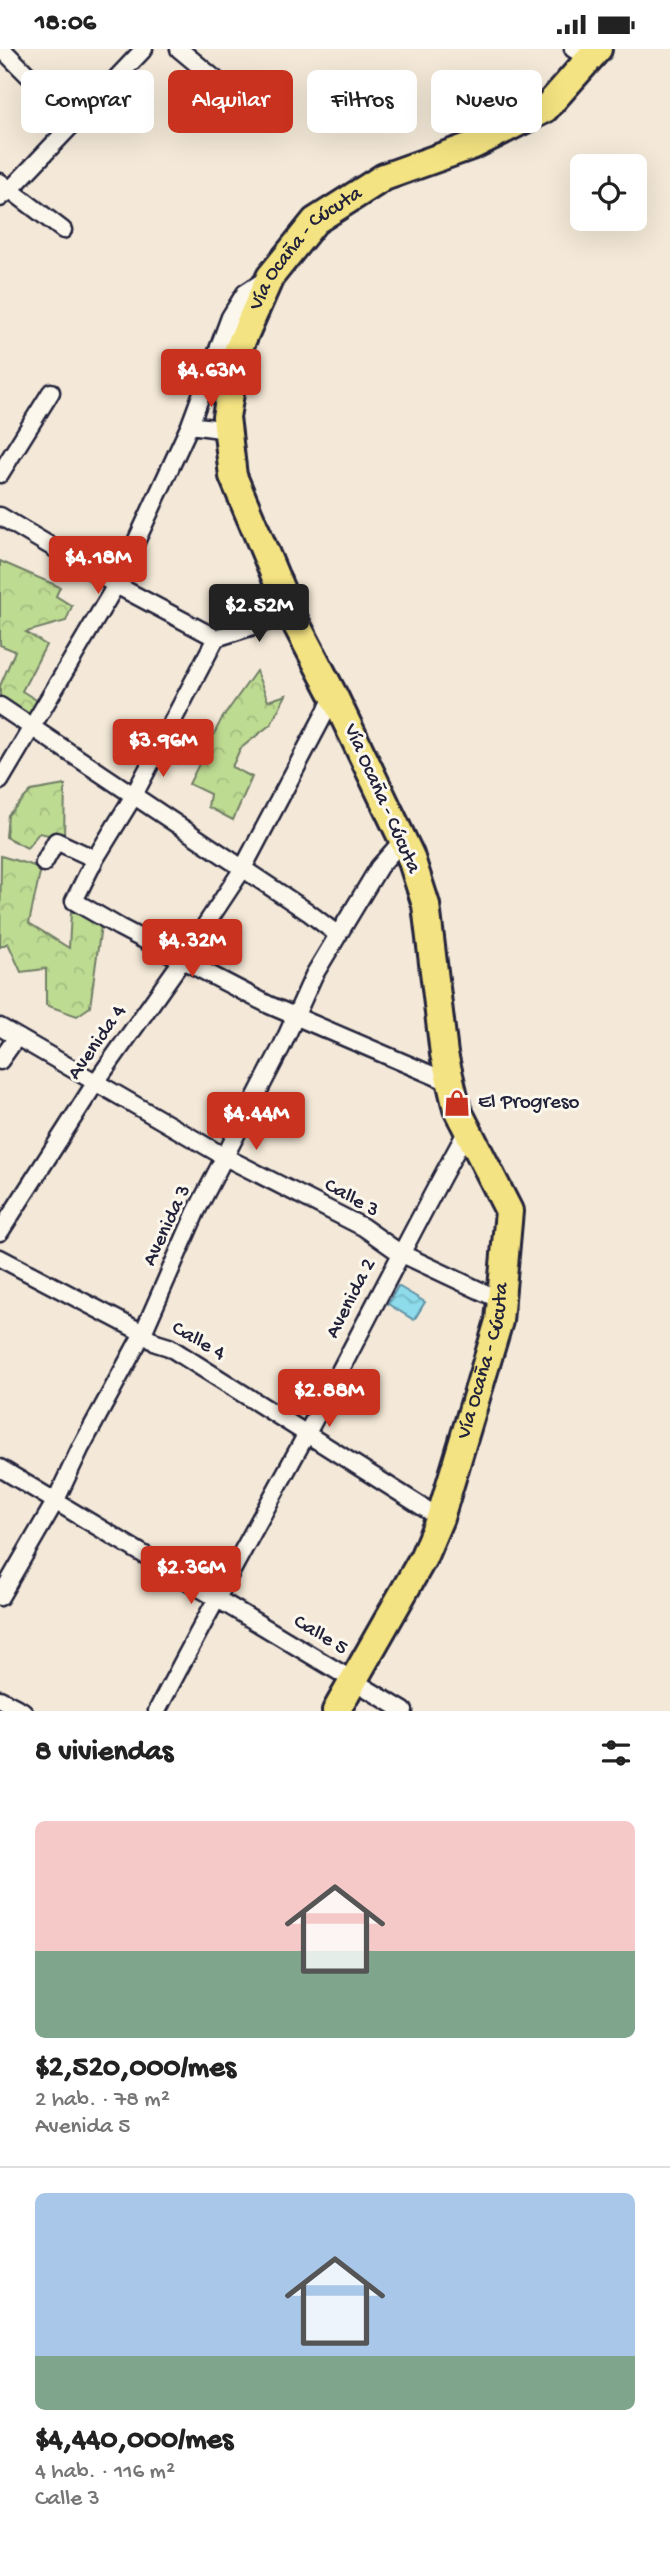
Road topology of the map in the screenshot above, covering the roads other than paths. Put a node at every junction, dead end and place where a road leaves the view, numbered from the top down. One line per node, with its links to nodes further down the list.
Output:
1 (2, 49): 5 (street)
2 (144, 49): 6 (street)
3 (179, 49): 7 (street)
4 (588, 52): 11 (main road, Vía Ocaña - Cúcuta)
5 (23, 70)
6 (124, 70)
7 (204, 70)
8 (63, 133): 9 (street)
9 (3, 190): 10 (street)
10 (63, 230)
11 (270, 277): 13 (street); 14 (main road, Vía Ocaña - Cúcuta)
12 (51, 391): 15 (street)
13 (190, 425): 14 (street); 17 (street)
14 (228, 430): 18 (main road, Vía Ocaña - Cúcuta)
15 (0, 474)
16 (0, 516): 17 (street)
17 (116, 585): 19 (street); 22 (street)
18 (291, 614): 19 (street); 20 (main road, Vía Ocaña - Cúcuta)
19 (216, 638): 24 (street)
20 (334, 696): 25 (main road, Vía Ocaña - Cúcuta); 28 (street, Avenida 4)
21 (0, 706): 22 (street)
22 (33, 727): 23 (street); 24 (street)
23 (0, 781)
24 (134, 797): 26 (street); 28 (street)
25 (402, 841): 29 (street, Avenida 3); 36 (main road, Vía Ocaña - Cúcuta)
26 (95, 859): 27 (street); 30 (street)
27 (44, 863)
28 (242, 870): 29 (street); 30 (street, Avenida 4)
29 (338, 935): 31 (street, Avenida 3)
30 (183, 960): 31 (street); 35 (street, Avenida 4)
31 (296, 1015): 36 (street); 38 (street, Avenida 3)
32 (0, 1027): 33 (street, Calle 3)
33 (17, 1037): 34 (street); 35 (street, Calle 3)
34 (0, 1061)
35 (96, 1083): 38 (street, Calle 3); 39 (street, Avenida 4)
36 (451, 1083): 37 (main road, Vía Ocaña - Cúcuta)
37 (467, 1129): 40 (street, Avenida 2); 42 (main road, Vía Ocaña - Cúcuta)
38 (225, 1157): 40 (street, Calle 3); 43 (street, Avenida 3)
39 (0, 1232)
40 (400, 1253): 42 (street, Calle 3); 44 (street, Avenida 2)
41 (0, 1258): 43 (street, Calle 4)
42 (500, 1300): 47 (main road, Vía Ocaña - Cúcuta)
43 (143, 1333): 44 (street, Calle 4); 46 (street, Avenida 3)
44 (306, 1433): 47 (street, Calle 4); 49 (street, Avenida 2)
45 (0, 1468): 46 (street, Calle 5)
46 (55, 1502): 48 (street, Avenida 3); 49 (street, Calle 5)
47 (440, 1518): 50 (main road, Vía Ocaña - Cúcuta)
48 (0, 1597)
49 (214, 1599): 50 (street, Calle 5); 53 (street, Avenida 2)
50 (353, 1680): 54 (main road, Vía Ocaña - Cúcuta); 55 (street, Calle 5)
51 (0, 1699): 52 (street)
52 (23, 1711)
53 (157, 1711)
54 (336, 1711)
55 (404, 1711)

